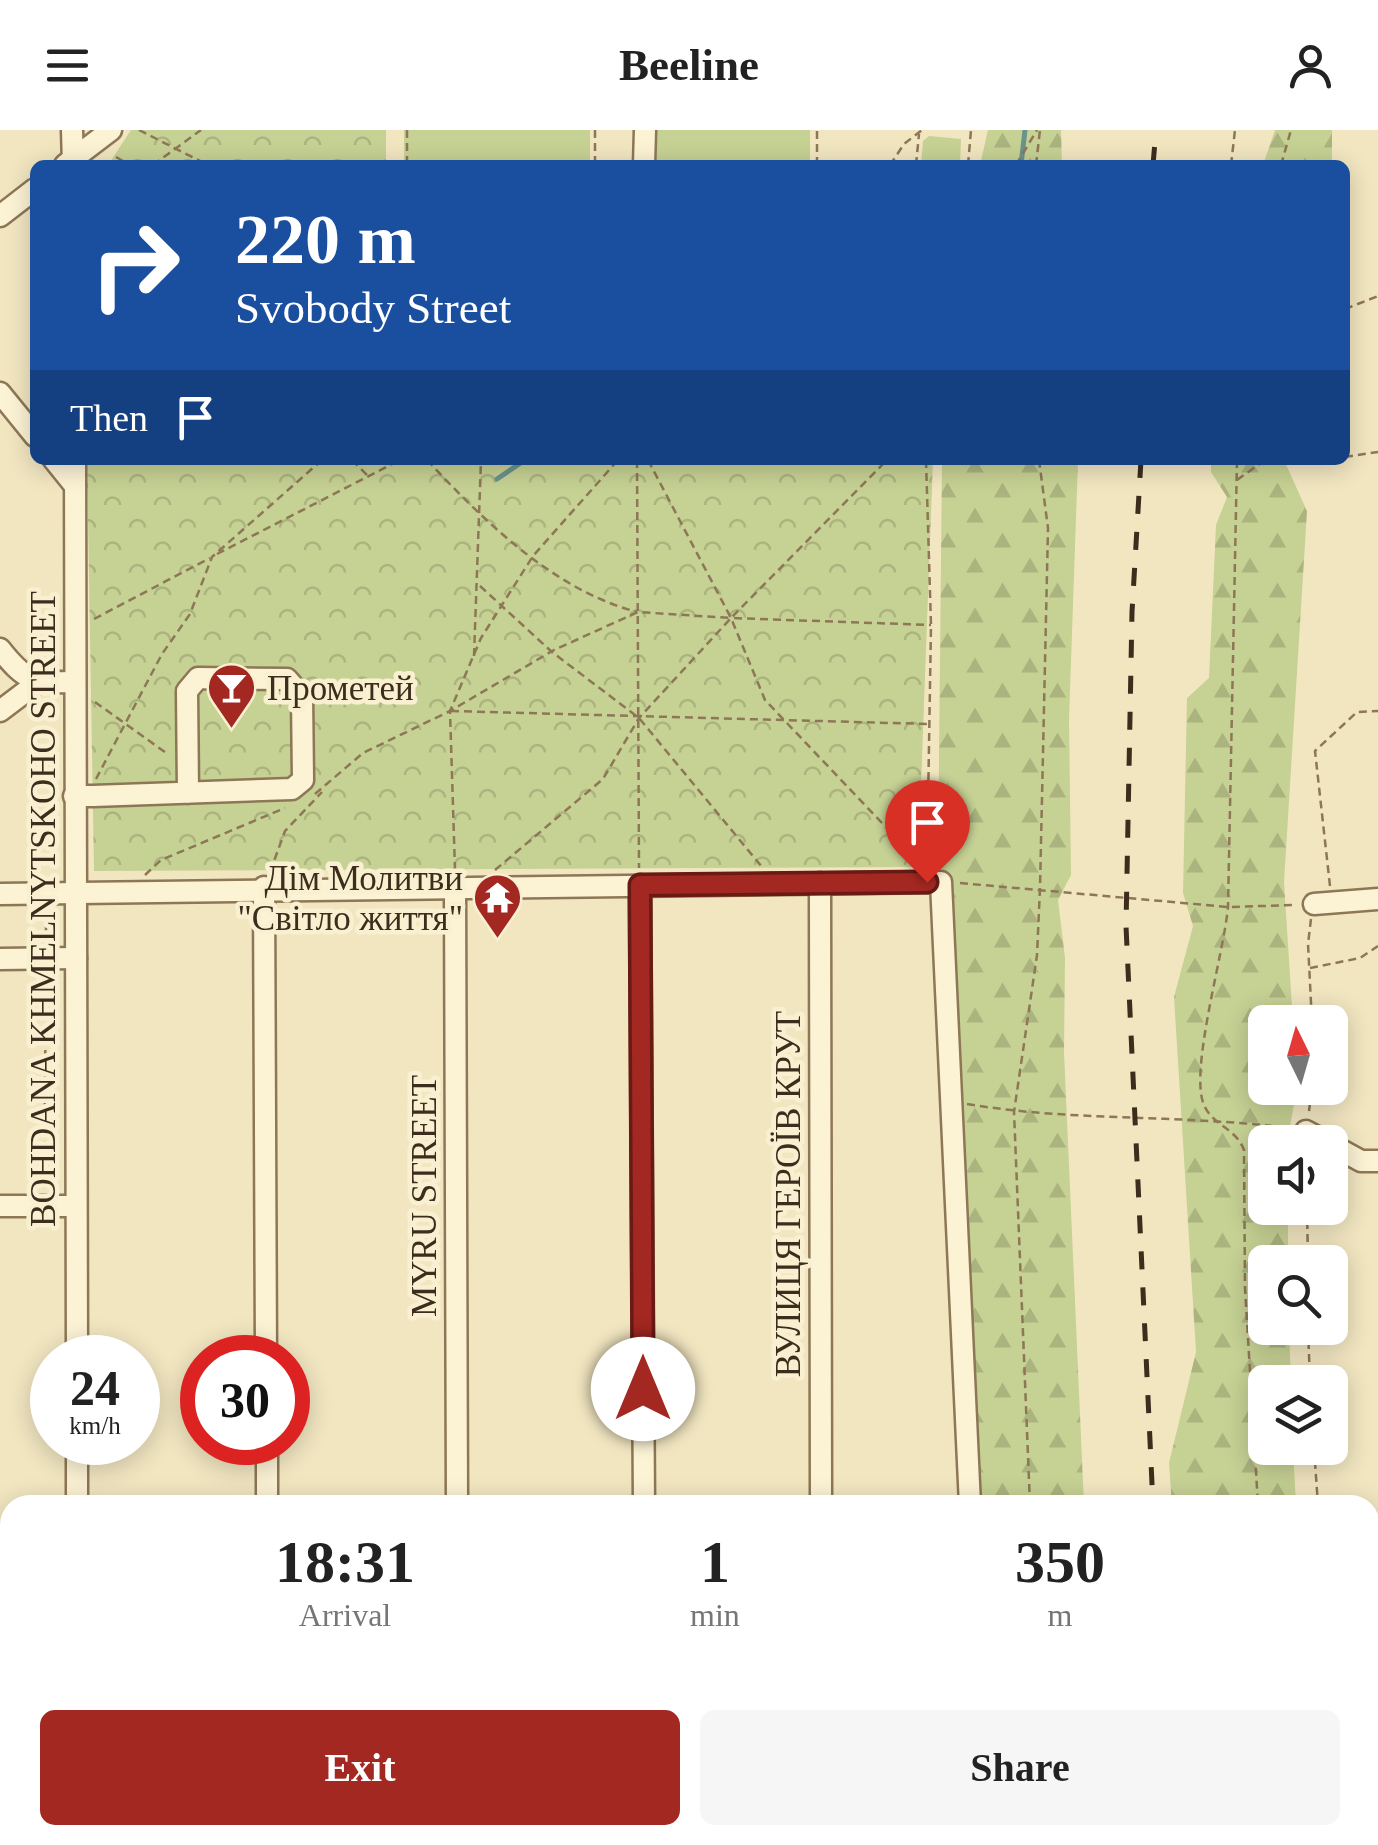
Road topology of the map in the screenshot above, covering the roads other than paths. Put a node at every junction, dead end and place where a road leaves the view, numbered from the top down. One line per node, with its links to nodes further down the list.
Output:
1 (72, 130): 4 (street)
2 (112, 130): 5 (street)
3 (644, 130): 6 (street)
4 (71, 160)
5 (75, 160)
6 (644, 160)
7 (30, 192): 8 (street)
8 (0, 216)
9 (0, 392): 10 (street)
10 (30, 430)
11 (58, 465): 13 (street)
12 (75, 465): 13 (street, BOHDANA KHMELNYTSKOHO STREET)
13 (75, 486): 15 (street, BOHDANA KHMELNYTSKOHO STREET)
14 (0, 649): 16 (street)
15 (73, 682): 16 (street); 19 (street, BOHDANA KHMELNYTSKOHO STREET)
16 (36, 683): 17 (street)
17 (0, 711)
18 (188, 793): 18 (street); 19 (street)
19 (74, 796): 25 (street, BOHDANA KHMELNYTSKOHO STREET)
20 (820, 883): 21 (street); 42 (street, ВУЛИЦЯ ГЕРОЇВ КРУТ); 43 (street)
21 (640, 885): 22 (street); 41 (street)
22 (465, 887): 23 (street); 40 (street, MYRU STREET)
23 (264, 888): 25 (street); 35 (street)
24 (0, 894): 25 (street)
25 (75, 894): 28 (street, BOHDANA KHMELNYTSKOHO STREET)
26 (1378, 899): 27 (street)
27 (1322, 904)
28 (76, 958): 29 (street); 33 (street, BOHDANA KHMELNYTSKOHO STREET)
29 (0, 959)
30 (1348, 1155): 31 (street)
31 (1378, 1161)
32 (0, 1206): 33 (street)
33 (76, 1206): 34 (street, BOHDANA KHMELNYTSKOHO STREET)
34 (76, 1335)
35 (266, 1335)
36 (77, 1465): 38 (street)
37 (267, 1465): 39 (street)
38 (77, 1495)
39 (267, 1495)
40 (457, 1495)
41 (644, 1495)
42 (822, 1495)
43 (970, 1495)

